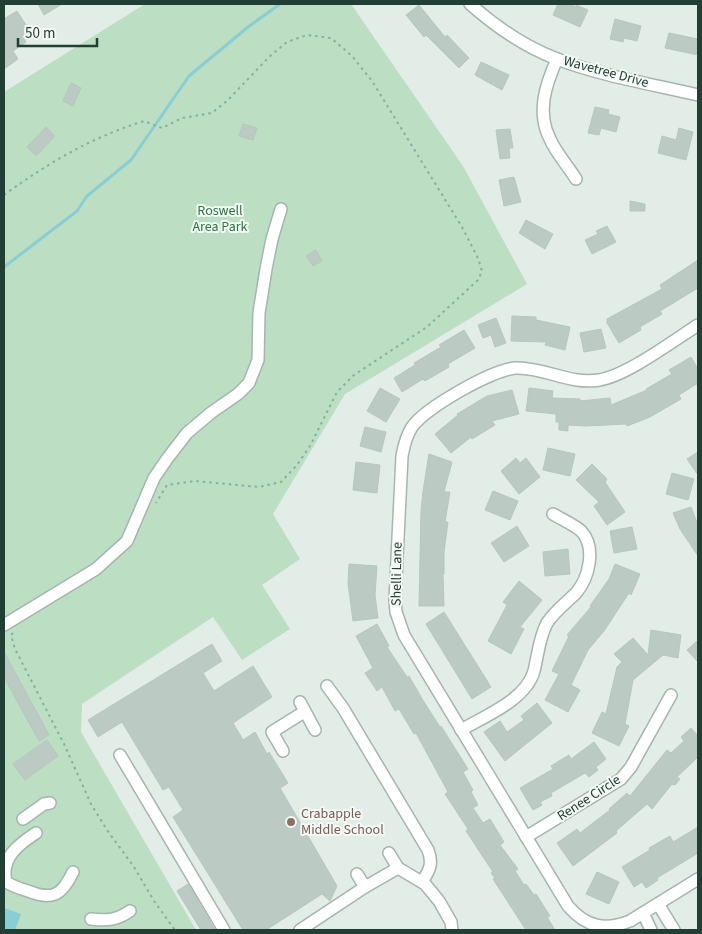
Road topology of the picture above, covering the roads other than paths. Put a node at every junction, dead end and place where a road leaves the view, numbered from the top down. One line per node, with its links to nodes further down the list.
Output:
1 (470, 4): 2 (street, Wavetree Drive)
2 (556, 59): 3 (street, Wavetree Drive); 4 (street)
3 (698, 95)
4 (576, 178)
5 (281, 209): 8 (street)
6 (698, 326): 12 (street, Shelli Lane)
7 (553, 514): 12 (street)
8 (4, 625)
9 (326, 686): 25 (street)
10 (671, 696): 18 (street, Renee Circle)
11 (315, 730): 13 (street)
12 (461, 730): 18 (street, Shelli Lane)
13 (283, 751)
14 (120, 755): 32 (street)
15 (50, 803): 16 (street)
16 (23, 819)
17 (36, 832): 20 (street)
18 (526, 837): 30 (street, Shelli Lane)
19 (390, 853): 21 (street)
20 (6, 855): 26 (street)
21 (398, 868): 25 (street); 27 (street)
22 (73, 872): 26 (street)
23 (357, 874): 27 (street)
24 (698, 879): 28 (street, Shelli Lane)
25 (422, 882): 34 (street)
26 (9, 886)
27 (365, 887): 33 (street)
28 (658, 904): 30 (street, Shelli Lane); 36 (street)
29 (130, 911): 31 (street)
30 (643, 914): 35 (street)
31 (91, 920)
32 (224, 930)
33 (300, 930)
34 (452, 930)
35 (650, 930)
36 (674, 930)

